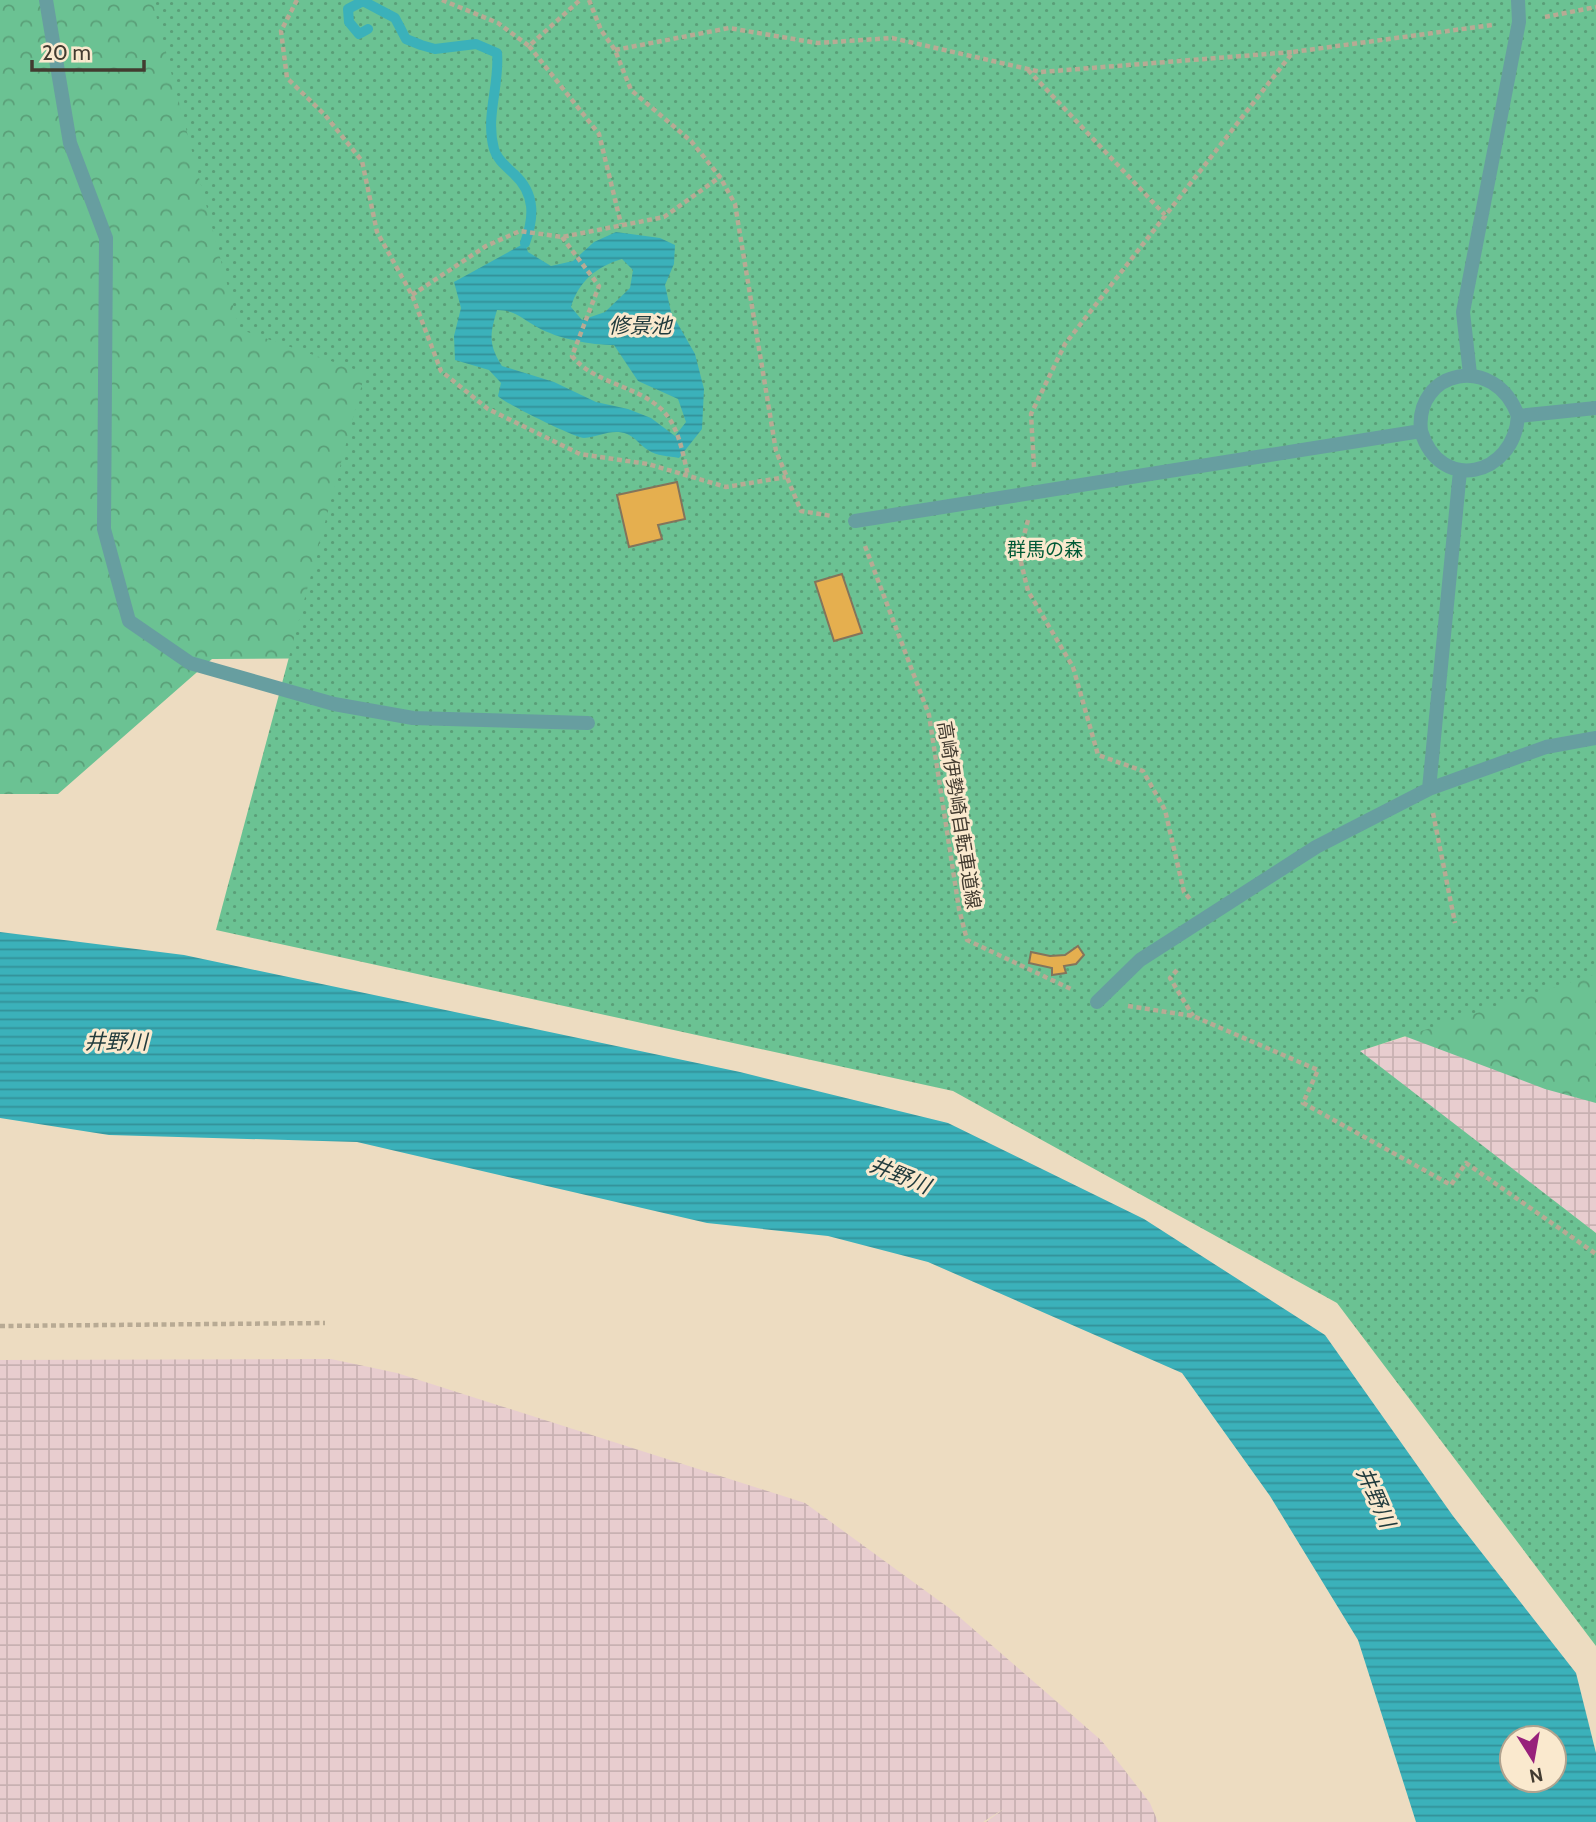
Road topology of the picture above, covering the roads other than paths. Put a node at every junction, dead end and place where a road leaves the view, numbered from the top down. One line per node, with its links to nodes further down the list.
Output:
1 (46, 0): 9 (lane)
2 (1518, 0): 3 (lane)
3 (1470, 374): 5 (lane); 6 (lane)
4 (1596, 408): 5 (lane)
5 (1518, 416): 7 (lane)
6 (1421, 432): 7 (lane); 8 (lane)
7 (1460, 471): 11 (lane)
8 (855, 521)
9 (587, 723)
10 (1596, 738): 11 (lane)
11 (1429, 789): 12 (lane)
12 (1097, 1002)

